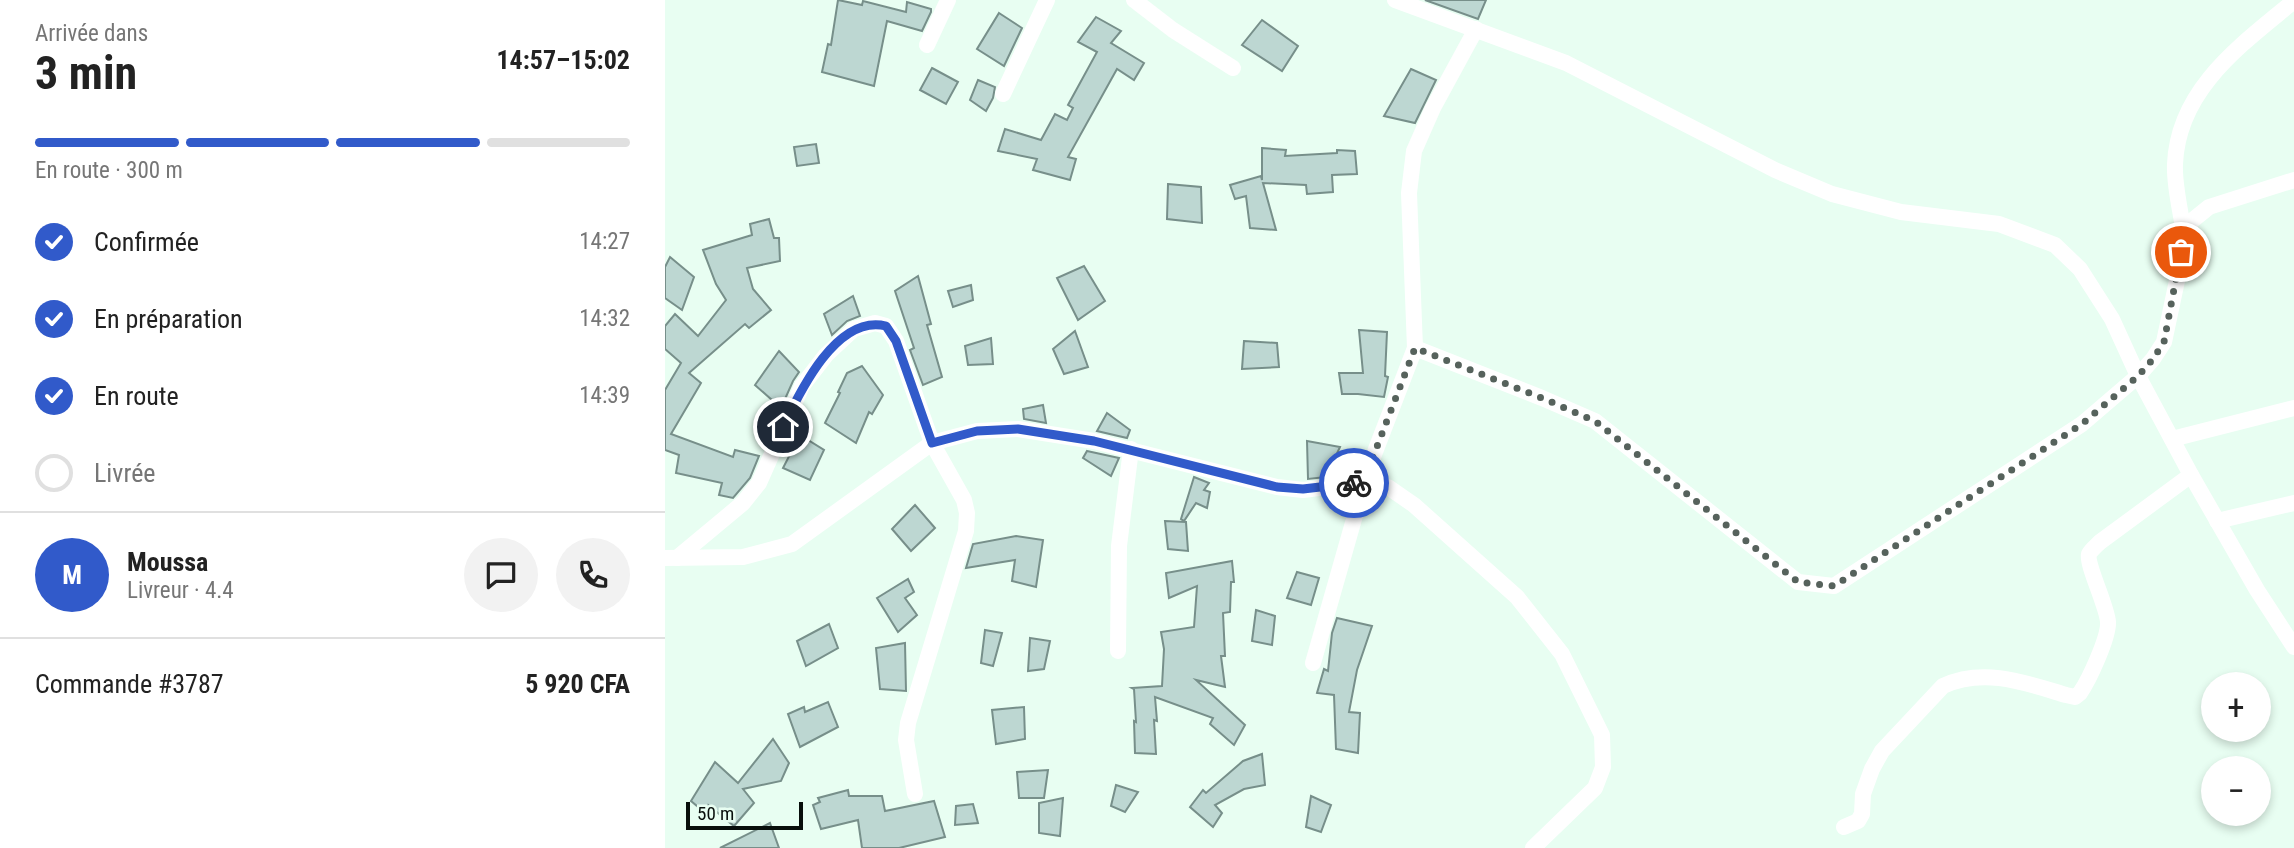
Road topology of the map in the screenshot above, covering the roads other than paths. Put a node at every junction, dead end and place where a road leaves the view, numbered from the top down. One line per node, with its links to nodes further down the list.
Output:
1 (947, 0): 7 (street)
2 (1047, 0): 9 (street)
3 (1134, 0): 8 (street)
4 (1395, 0): 6 (street)
5 (2294, 1): 11 (street)
6 (1476, 29): 12 (street); 13 (street)
7 (927, 46)
8 (1233, 68)
9 (1003, 94)
10 (2294, 180): 11 (street)
11 (2183, 228): 13 (street)
12 (1415, 348): 13 (street); 19 (street)
13 (2138, 376): 15 (street)
14 (2294, 408): 15 (street)
15 (2172, 439): 18 (street)
16 (932, 443): 17 (street); 22 (street); 22 (street); 26 (street)
17 (1131, 449): 19 (street); 24 (street)
18 (2191, 475): 21 (street); 27 (street)
19 (1366, 482): 25 (street); 28 (street)
20 (2294, 503): 21 (street)
21 (2217, 521): 23 (street)
22 (671, 558)
23 (2294, 647)
24 (1118, 651)
25 (1313, 663)
26 (915, 794)
27 (1844, 827)
28 (1533, 848)

